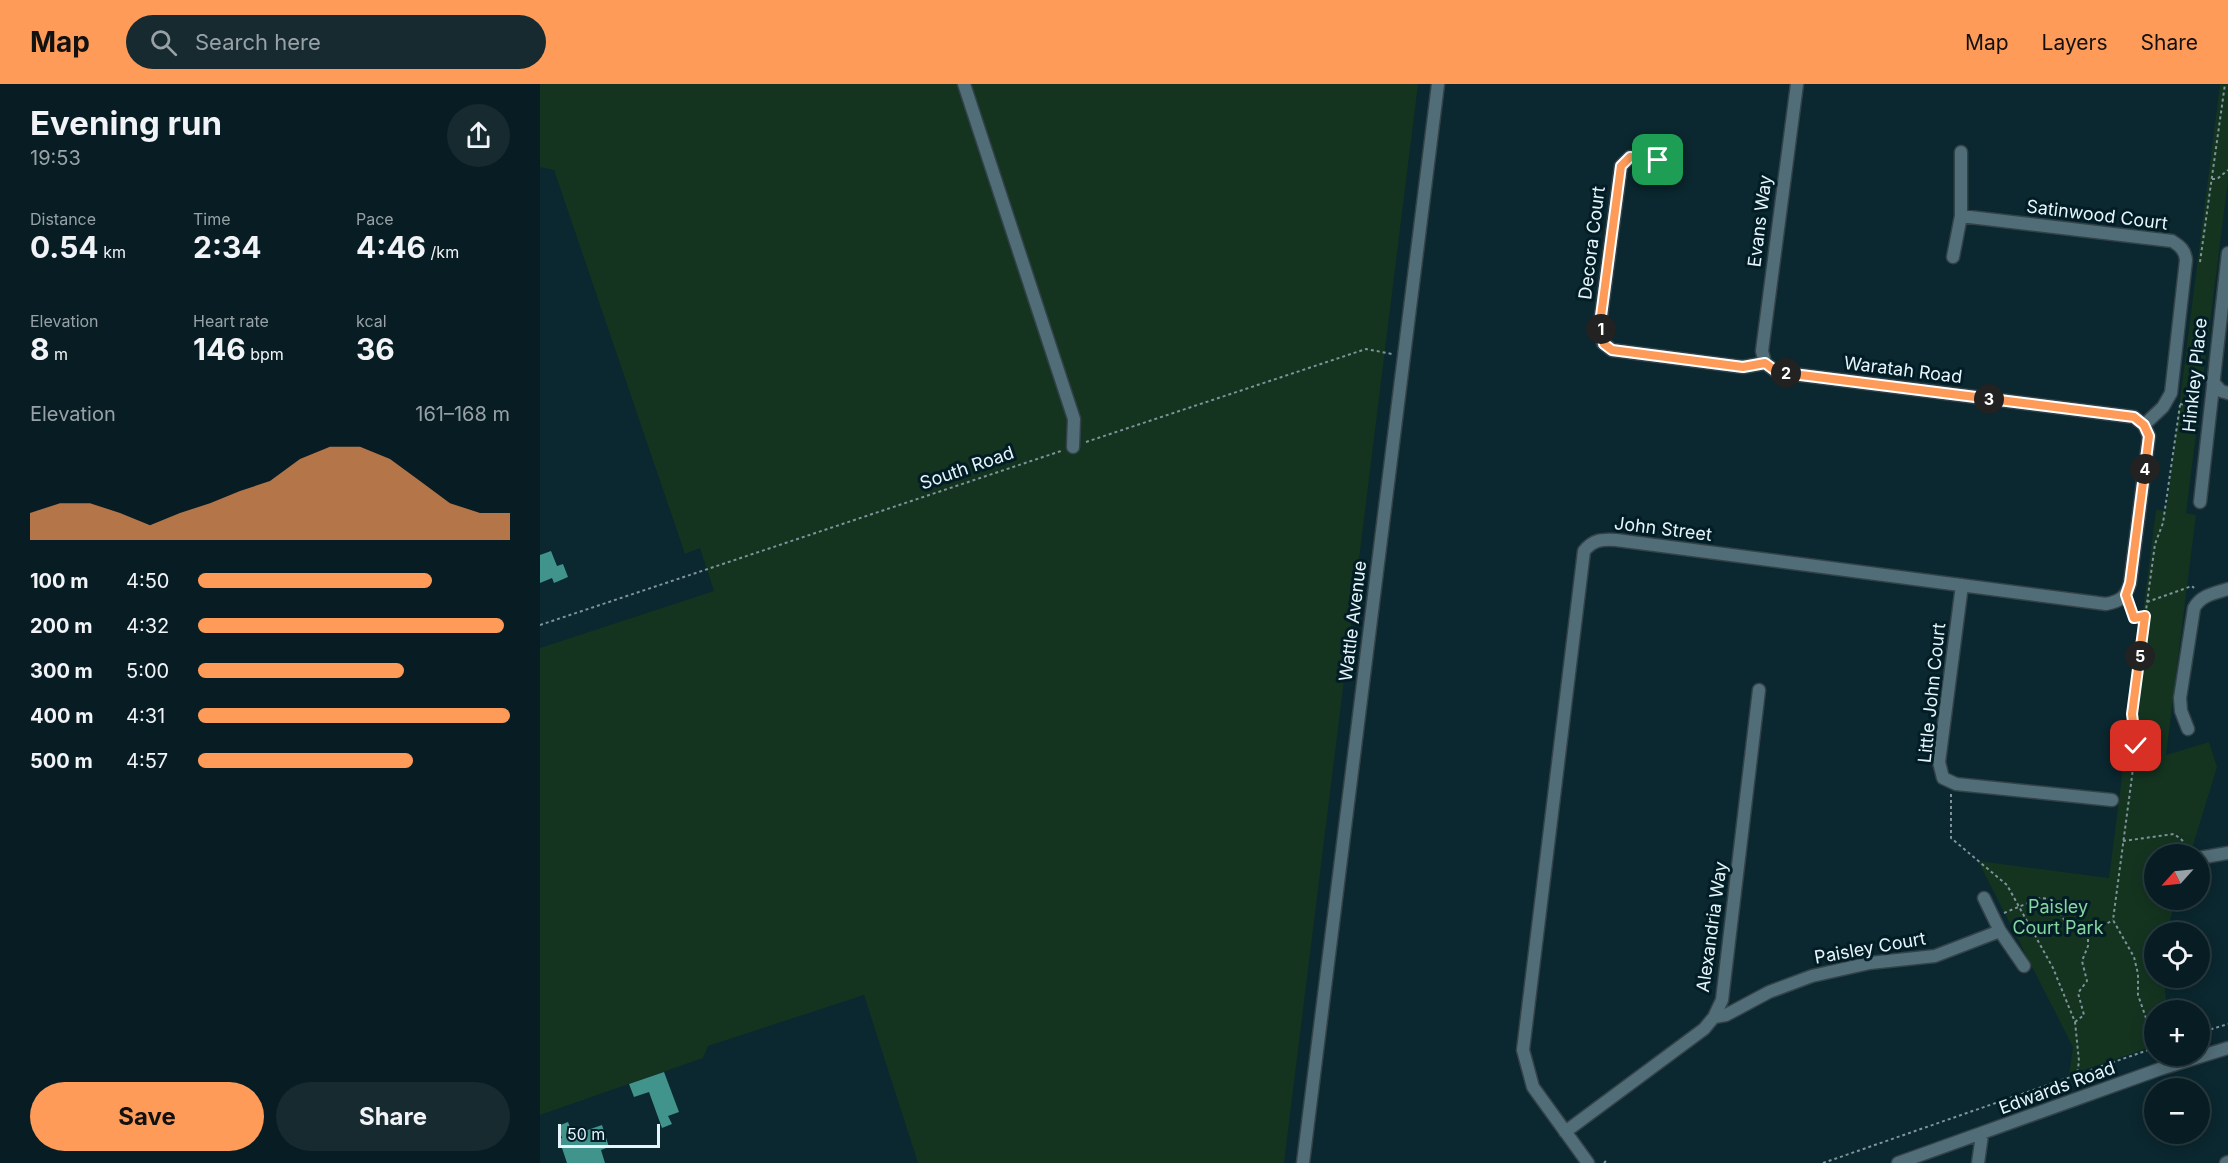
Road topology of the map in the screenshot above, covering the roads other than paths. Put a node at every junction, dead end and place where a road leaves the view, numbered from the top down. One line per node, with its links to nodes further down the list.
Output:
1 (964, 84): 13 (street)
2 (1438, 84): 29 (street, Wattle Avenue)
3 (1797, 84): 9 (street, Evans Way)
4 (1961, 152): 6 (street)
5 (1658, 160): 9 (street, Decora Court)
6 (1961, 216): 8 (street); 12 (street, Satinwood Court)
7 (2228, 252): 10 (street, Hinkley Place)
8 (1953, 257)
9 (1765, 363): 12 (street, Waratah Road)
10 (2213, 382): 11 (street); 14 (street, Hinkley Place)
11 (2228, 393)
12 (2144, 425): 15 (street, John Street)
13 (1073, 447)
14 (2200, 502)
15 (1962, 585): 19 (street, Little John Court); 27 (street, John Street)
16 (2228, 589): 18 (street)
17 (1759, 690): 25 (street, Alexandria Way)
18 (2188, 729)
19 (2112, 800)
20 (2228, 853): 21 (street)
21 (2210, 856)
22 (1984, 898): 23 (street)
23 (2000, 931): 24 (street); 25 (street, Paisley Court)
24 (2024, 966)
25 (1714, 1017): 27 (street, Alexandria Way)
26 (2228, 1048): 28 (street, Edwards Road)
27 (1565, 1132): 30 (street, John Street)
28 (1982, 1135): 31 (street, Edwards Road); 32 (street)
29 (1303, 1163)
30 (1588, 1163)
31 (1898, 1163)
32 (1978, 1163)

